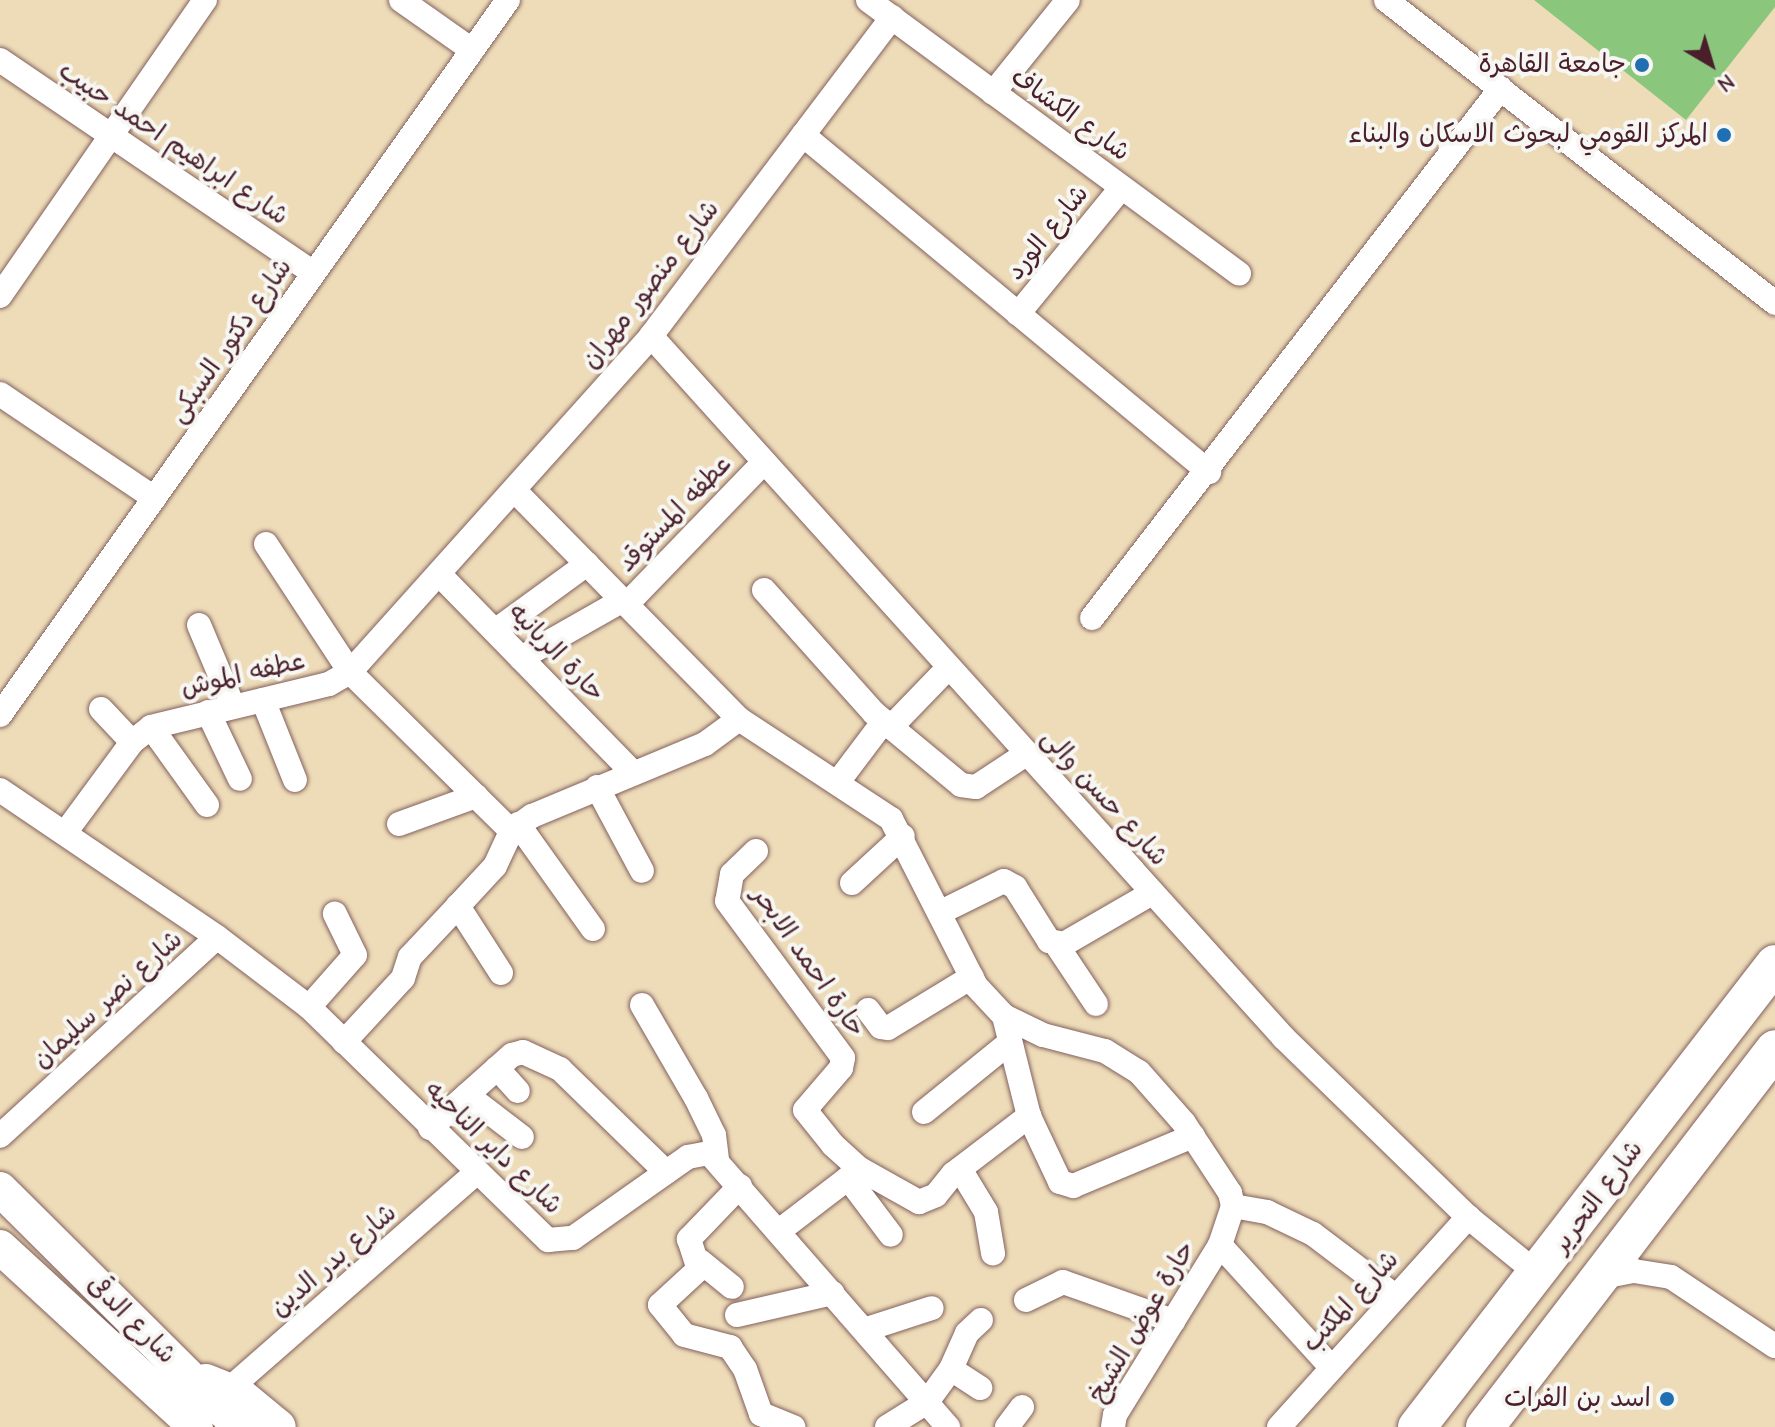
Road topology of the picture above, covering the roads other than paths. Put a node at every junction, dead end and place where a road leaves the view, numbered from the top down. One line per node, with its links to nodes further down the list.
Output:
1 (205, 0): 13 (street)
2 (401, 0): 8 (street)
3 (508, 0): 8 (street, شارع دكتور السبكى)
4 (868, 0): 7 (street, شارع الكشاف)
5 (1068, 0): 11 (street)
6 (1386, 0): 10 (street)
7 (892, 17): 11 (street, شارع الكشاف); 12 (street, شارع منصور مهران)
8 (472, 50): 15 (street, شارع دكتور السبكى)
9 (0, 60): 13 (street, شارع ابراهيم احمد حبيب)
10 (1501, 88): 18 (street); 23 (street)
11 (993, 93): 14 (street, شارع الكشاف)
12 (803, 135): 19 (street); 20 (street, شارع منصور مهران)
13 (111, 136): 15 (street, شارع ابراهيم احمد حبيب); 17 (street)
14 (1121, 188): 16 (street, شارع الكشاف); 19 (street, شارع الورد)
15 (314, 273): 25 (street, شارع دكتور السبكى)
16 (1239, 274)
17 (0, 296)
18 (1775, 303)
19 (1018, 314): 23 (street)
20 (651, 336): 22 (street, شارع حسن والى); 24 (street, شارع منصور مهران)
21 (0, 394): 25 (street)
22 (763, 463): 30 (street, عطفه المستوقد); 35 (street, شارع حسن والى)
23 (1209, 472): 31 (street)
24 (515, 491): 27 (street); 28 (street, شارع منصور مهران)
25 (154, 498): 41 (street, شارع دكتور السبكى)
26 (266, 544): 36 (street)
27 (587, 564): 30 (street); 33 (street)
28 (439, 574): 33 (street, حارة الريانيه); 36 (street, عطفه الموش)
29 (764, 590): 43 (street)
30 (625, 602): 34 (street, عطفه المستوقد); 42 (street)
31 (1092, 618)
32 (199, 625): 38 (street)
33 (495, 631): 34 (street, حارة الريانيه)
34 (521, 658): 46 (street, حارة الريانيه)
35 (948, 668): 43 (street); 45 (street, شارع حسن والى)
36 (350, 672): 37 (street, عطفه الموش); 52 (street)
37 (263, 700): 38 (street, عطفه الموش); 48 (street)
38 (233, 706): 40 (street, عطفه الموش)
39 (101, 709): 44 (street)
40 (208, 712): 44 (street, عطفه الموش); 47 (street)
41 (0, 715)
42 (739, 719): 46 (street); 49 (street)
43 (888, 724): 45 (street); 49 (street)
44 (142, 735): 53 (street); 56 (street)
45 (1026, 754): 61 (street, شارع حسن والى)
46 (632, 772): 50 (street)
47 (240, 779)
48 (295, 780)
49 (838, 782): 57 (street)
50 (597, 787): 55 (street); 59 (street)
51 (0, 790): 56 (street, شارع داير الناحيه)
52 (476, 796): 54 (street); 55 (street)
53 (207, 805)
54 (399, 824)
55 (515, 827): 62 (street); 65 (street)
56 (65, 833): 66 (street, شارع داير الناحيه)
57 (903, 836): 60 (street); 63 (street)
58 (756, 851): 93 (street, حارة احمد الابحر)
59 (642, 871)
60 (852, 883)
61 (1152, 893): 67 (street); 97 (street, شارع حسن والى)
62 (458, 906): 69 (street); 77 (street)
63 (941, 912): 67 (street); 70 (street)
64 (335, 914): 73 (street)
65 (593, 929)
66 (217, 937): 73 (street, شارع داير الناحيه); 86 (street, شارع نصر سليمان)
67 (1056, 944): 71 (street)
68 (1775, 964): 75 (main road, شارع التحرير)
69 (501, 973)
70 (972, 977): 74 (street); 76 (street)
71 (1096, 1004)
72 (642, 1005): 89 (street)
73 (309, 1007): 77 (street, شارع داير الناحيه)
74 (868, 1010)
75 (1757, 1013): 104 (main road, شارع التحرير)
76 (1004, 1016): 78 (street); 87 (street)
77 (344, 1042): 85 (street, شارع داير الناحيه)
78 (1010, 1042): 83 (street); 84 (street)
79 (1775, 1049): 105 (main road, شارع التحرير)
80 (505, 1062): 81 (street); 82 (street); 91 (street)
81 (518, 1091)
82 (467, 1095): 85 (street); 88 (street)
83 (924, 1112)
84 (1029, 1116): 87 (street); 90 (street)
85 (430, 1128): 92 (street, شارع داير الناحيه)
86 (0, 1136)
87 (1193, 1136): 96 (street)
88 (522, 1137)
89 (717, 1160): 91 (street, شارع داير الناحيه); 94 (street)
90 (960, 1169): 93 (street); 102 (street)
91 (666, 1172): 92 (street, شارع داير الناحيه)
92 (476, 1173): 120 (street, شارع بدر الدين)
93 (854, 1174): 98 (street); 99 (street)
94 (740, 1186): 98 (street); 103 (street)
95 (0, 1189): 118 (main road, شارع الدقى)
96 (1233, 1206): 100 (street); 108 (street)
97 (1468, 1217): 104 (street, شارع حسن والى); 108 (street, شارع المكتب)
98 (779, 1231): 107 (street)
99 (891, 1235)
100 (1220, 1245): 113 (street, حارة عوض الشيخ); 116 (street)
101 (0, 1247): 123 (main road, شارع الدقى)
102 (993, 1253)
103 (700, 1261): 106 (street); 126 (street)
104 (1539, 1275): 132 (main road, شارع التحرير)
105 (1597, 1278): 115 (street); 133 (main road, شارع التحرير)
106 (732, 1287)
107 (832, 1293): 111 (street); 114 (street)
108 (1395, 1296): 116 (street, شارع المكتب)
109 (1026, 1300): 113 (street)
110 (932, 1308): 114 (street)
111 (737, 1315)
112 (981, 1320): 117 (street)
113 (1173, 1321): 130 (street, حارة عوض الشيخ)
114 (864, 1330): 121 (street)
115 (1775, 1346)
116 (1330, 1366): 131 (street, شارع المكتب)
117 (951, 1369): 119 (street); 121 (street)
118 (184, 1371): 120 (main road, شارع الدقى); 124 (main road)
119 (980, 1388)
120 (228, 1390): 125 (main road, شارع الدقى)
121 (927, 1402): 127 (street); 128 (street)
122 (1022, 1407): 129 (street)
123 (196, 1427)
124 (240, 1427)
125 (279, 1427)
126 (794, 1427)
127 (887, 1427)
128 (948, 1427)
129 (1007, 1427)
130 (1113, 1427)
131 (1279, 1427)
132 (1417, 1427)
133 (1485, 1427)

